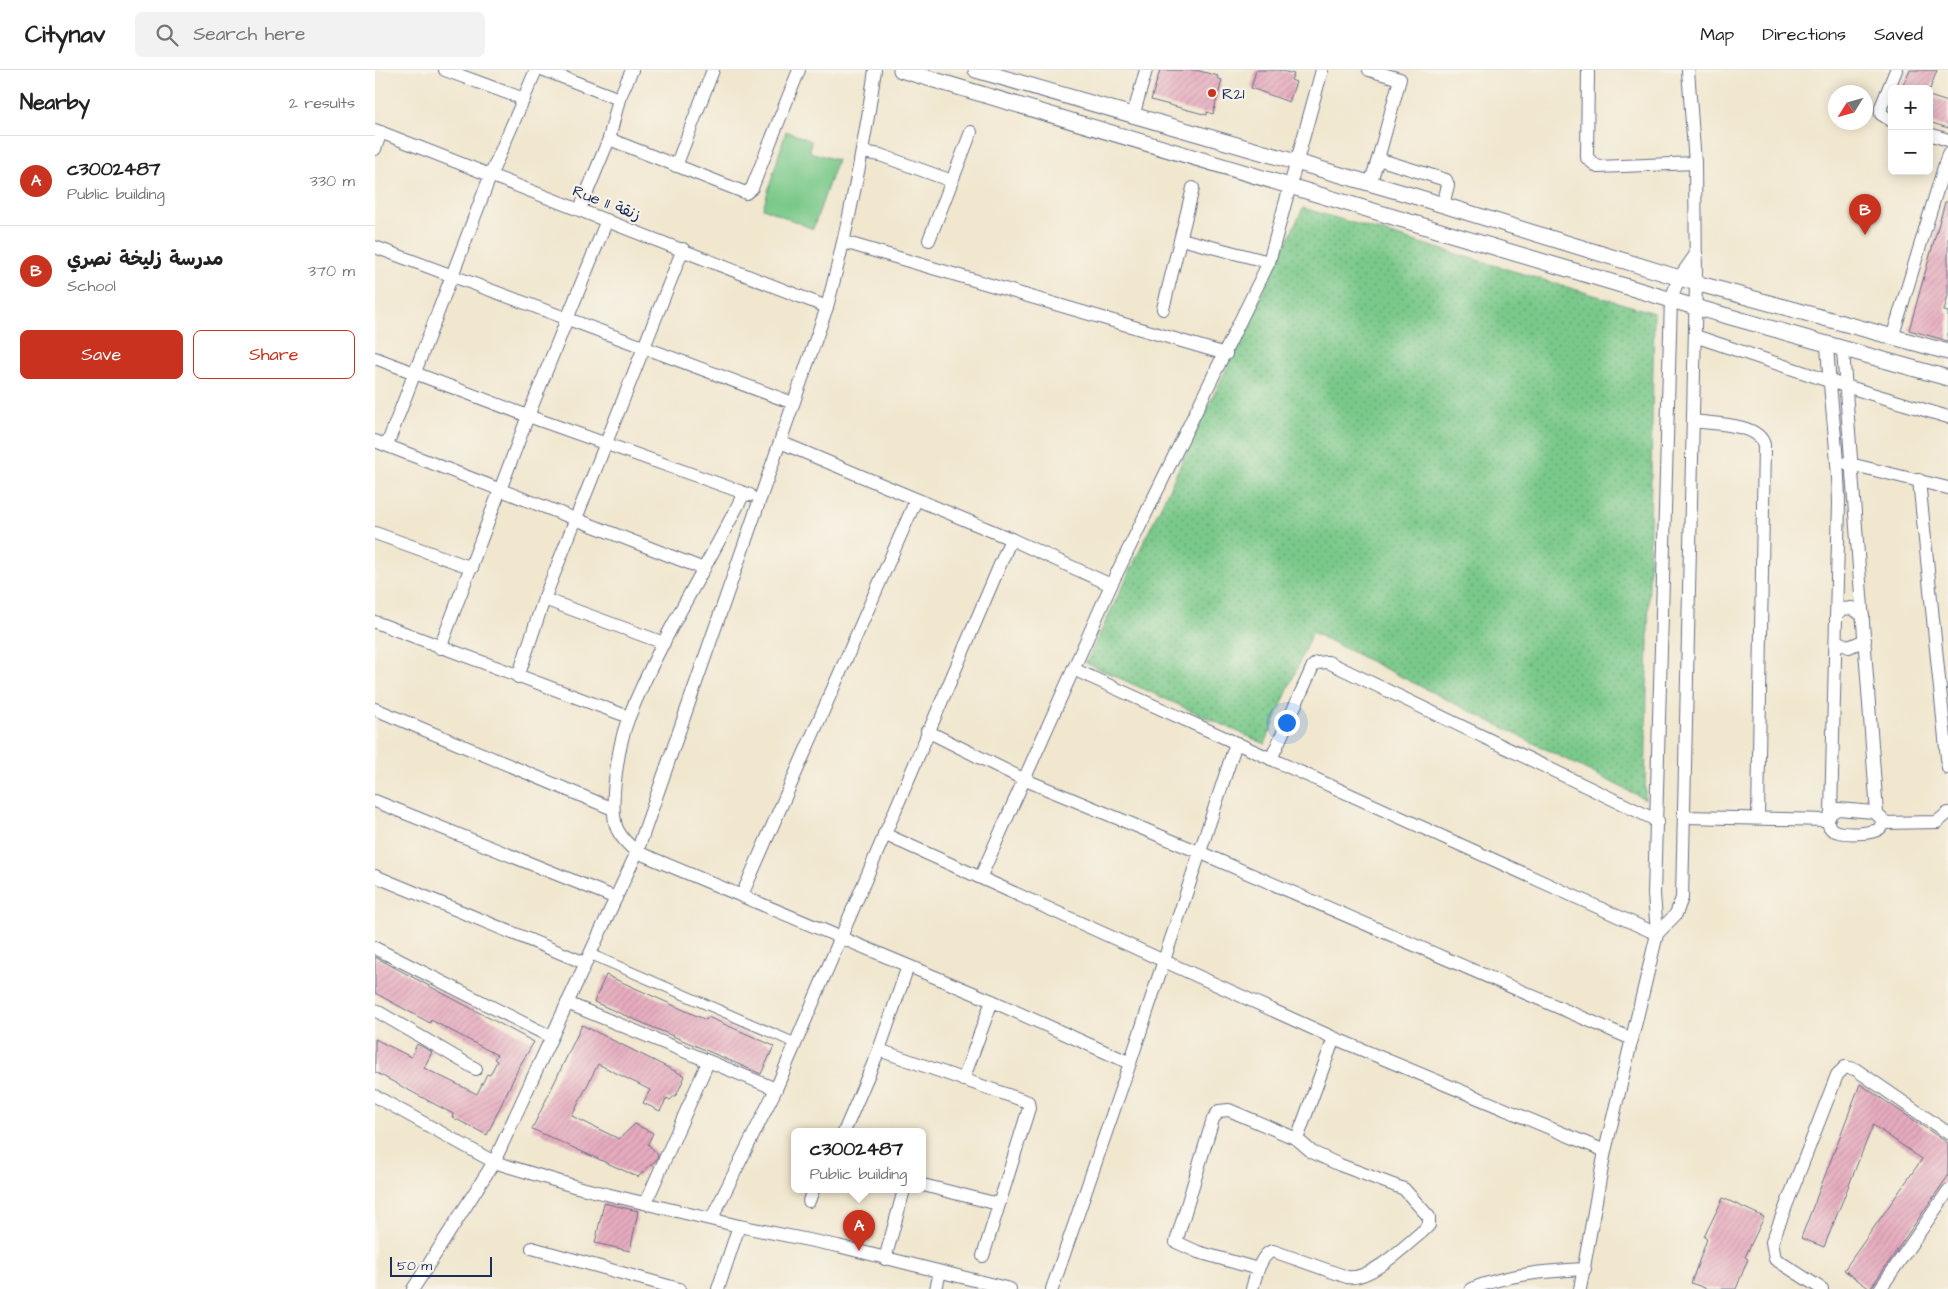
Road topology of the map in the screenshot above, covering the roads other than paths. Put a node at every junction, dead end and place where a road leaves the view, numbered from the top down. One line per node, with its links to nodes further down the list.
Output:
1 (445, 70): 19 (street)
2 (536, 70): 19 (street)
3 (545, 70): 20 (street)
4 (632, 70): 20 (street)
5 (713, 70): 34 (street)
6 (799, 70): 34 (street)
7 (875, 70): 29 (street)
8 (901, 70): 38 (street)
9 (976, 70): 21 (street)
10 (1146, 70): 21 (street)
11 (1322, 70): 32 (street)
12 (1369, 70): 16 (street)
13 (1588, 70): 33 (street)
14 (1688, 70): 33 (street)
15 (1896, 70): 17 (street)
16 (1402, 75): 31 (street)
17 (1890, 85)
18 (1888, 90): 22 (street)
19 (524, 99): 35 (street)
20 (619, 99): 26 (street)
21 (1133, 116): 32 (street)
22 (1888, 118)
23 (378, 131): 28 (street); 35 (street, Rue 11 زنقة)
24 (971, 132): 36 (street)
25 (1933, 135): 27 (street)
26 (609, 139): 34 (street); 42 (street)
27 (1948, 140)
28 (375, 149)
29 (863, 152): 36 (street); 46 (street)
30 (1948, 154): 40 (street)
31 (1378, 159): 37 (street); 41 (street)
32 (1297, 163): 37 (street); 38 (street)
33 (1695, 163): 49 (street)
34 (676, 166)
35 (491, 174): 42 (street, Rue 11 زنقة); 51 (street)
36 (952, 181): 45 (street)
37 (1370, 184): 41 (street)
38 (1291, 186): 50 (street); 54 (street)
39 (1193, 188): 44 (street)
40 (1942, 196): 60 (street)
41 (1443, 205): 52 (street)
42 (580, 210): 43 (street, Rue 11 زنقة)
43 (607, 220): 48 (street, Rue 11 زنقة); 58 (street)
44 (1181, 239): 50 (street); 57 (street)
45 (929, 240)
46 (844, 242): 55 (street); 65 (street)
47 (375, 246): 51 (street)
48 (683, 249): 55 (street, Rue 11 زنقة); 62 (street)
49 (1695, 254): 52 (street); 53 (street)
50 (1269, 262): 65 (street)
51 (454, 274): 58 (street); 67 (street)
52 (1679, 278): 53 (street); 54 (street)
53 (1696, 283): 56 (street); 60 (street)
54 (1671, 299): 56 (street); 116 (street)
55 (827, 307): 71 (street)
56 (1695, 307): 59 (street); 61 (street)
57 (1163, 309)
58 (568, 319): 62 (street); 72 (street)
59 (1695, 336): 69 (street); 74 (street)
60 (1892, 338): 64 (street)
61 (1827, 345): 63 (street); 69 (street)
62 (643, 347): 71 (street); 77 (street)
63 (1843, 350): 68 (street); 70 (street)
64 (1948, 352)
65 (1226, 354): 91 (street)
66 (375, 358): 67 (street)
67 (416, 372): 72 (street); 76 (street)
68 (1948, 378)
69 (1829, 381): 70 (street); 78 (street)
70 (1846, 385): 73 (street); 79 (street)
71 (793, 403): 75 (street)
72 (528, 416): 77 (street); 82 (street)
73 (1948, 417)
74 (1693, 421): 113 (street); 114 (street)
75 (780, 442): 84 (street); 85 (street)
76 (381, 443): 82 (street)
77 (605, 443): 83 (street); 86 (street)
78 (1839, 463): 79 (street); 93 (street)
79 (1852, 463): 80 (street); 94 (street)
80 (1919, 480): 81 (street); 107 (street)
81 (1948, 488)
82 (501, 490): 86 (street); 89 (street)
83 (744, 493): 84 (street); 90 (street)
84 (759, 499): 118 (street)
85 (915, 500): 88 (street); 122 (street)
86 (575, 519): 90 (street); 92 (street)
87 (375, 533): 89 (street)
88 (1011, 540): 91 (street); 104 (street)
89 (472, 568): 99 (street)
90 (704, 569): 98 (street)
91 (1111, 585): 100 (street)
92 (544, 599): 98 (street); 101 (street)
93 (1837, 614): 94 (street); 97 (street)
94 (1863, 616): 96 (street)
95 (375, 622): 99 (street)
96 (1865, 640): 97 (street); 115 (street)
97 (1836, 641): 112 (street)
98 (664, 643): 103 (street)
99 (440, 648): 101 (street)
100 (1073, 669): 105 (street); 108 (street)
101 (518, 677): 103 (street)
102 (375, 709): 110 (street)
103 (629, 717): 110 (street)
104 (927, 731): 108 (street); 117 (street)
105 (1236, 743): 106 (street); 119 (street)
106 (1271, 759): 116 (street); 124 (street)
107 (1948, 768)
108 (1023, 779): 119 (street); 121 (street)
109 (375, 801): 123 (street)
110 (613, 809): 118 (street)
111 (1948, 813): 115 (street)
112 (1829, 816): 114 (street); 115 (street); 115 (street)
113 (1684, 817): 114 (street); 124 (street)
114 (1758, 818)
115 (1880, 818)
116 (1658, 821): 124 (street)
117 (883, 834): 121 (street); 125 (street)
118 (637, 852): 122 (street); 123 (street)
119 (1199, 852): 128 (street); 135 (street)
120 (375, 876): 127 (street)
121 (981, 876): 128 (street)
122 (742, 895): 125 (street)
123 (616, 898): 127 (street)
124 (1657, 934): 135 (street)
125 (840, 936): 129 (street); 136 (street)
126 (375, 948): 133 (street)
127 (588, 958): 131 (street); 136 (street)
128 (1163, 960): 134 (street); 139 (street)
129 (908, 966): 130 (street); 137 (street)
130 (993, 1001): 139 (street); 141 (street)
131 (567, 1003): 133 (street); 138 (street)
132 (375, 1010): 140 (street)
133 (551, 1037): 148 (street)
134 (1334, 1038): 146 (street); 147 (street)
135 (1632, 1039): 147 (street)
136 (795, 1042): 142 (street)
137 (879, 1050): 141 (street); 144 (street)
138 (707, 1062): 142 (street); 152 (street)
139 (1130, 1062): 167 (street)
140 (476, 1069)
141 (963, 1080): 153 (street)
142 (776, 1089): 154 (street)
143 (376, 1099): 148 (street)
144 (846, 1128)
145 (1948, 1133): 171 (street)
146 (1297, 1139): 159 (street); 159 (street)
147 (1605, 1151): 160 (street)
148 (494, 1162): 152 (street); 162 (street)
149 (926, 1186): 153 (street)
150 (1948, 1191): 172 (street)
151 (904, 1193): 158 (street)
152 (646, 1202): 154 (street)
153 (998, 1204): 157 (street)
154 (712, 1218): 155 (street)
155 (739, 1226): 158 (street); 164 (street)
156 (532, 1248): 163 (street)
157 (983, 1256)
158 (885, 1260): 161 (street)
159 (1258, 1269): 168 (street)
160 (1585, 1269): 169 (street); 170 (street)
161 (940, 1272): 165 (street); 166 (street)
162 (413, 1289)
163 (679, 1289)
164 (718, 1289)
165 (936, 1289)
166 (1009, 1289)
167 (1052, 1289)
168 (1252, 1289)
169 (1471, 1289)
170 (1579, 1289)
171 (1822, 1289)
172 (1880, 1289)

